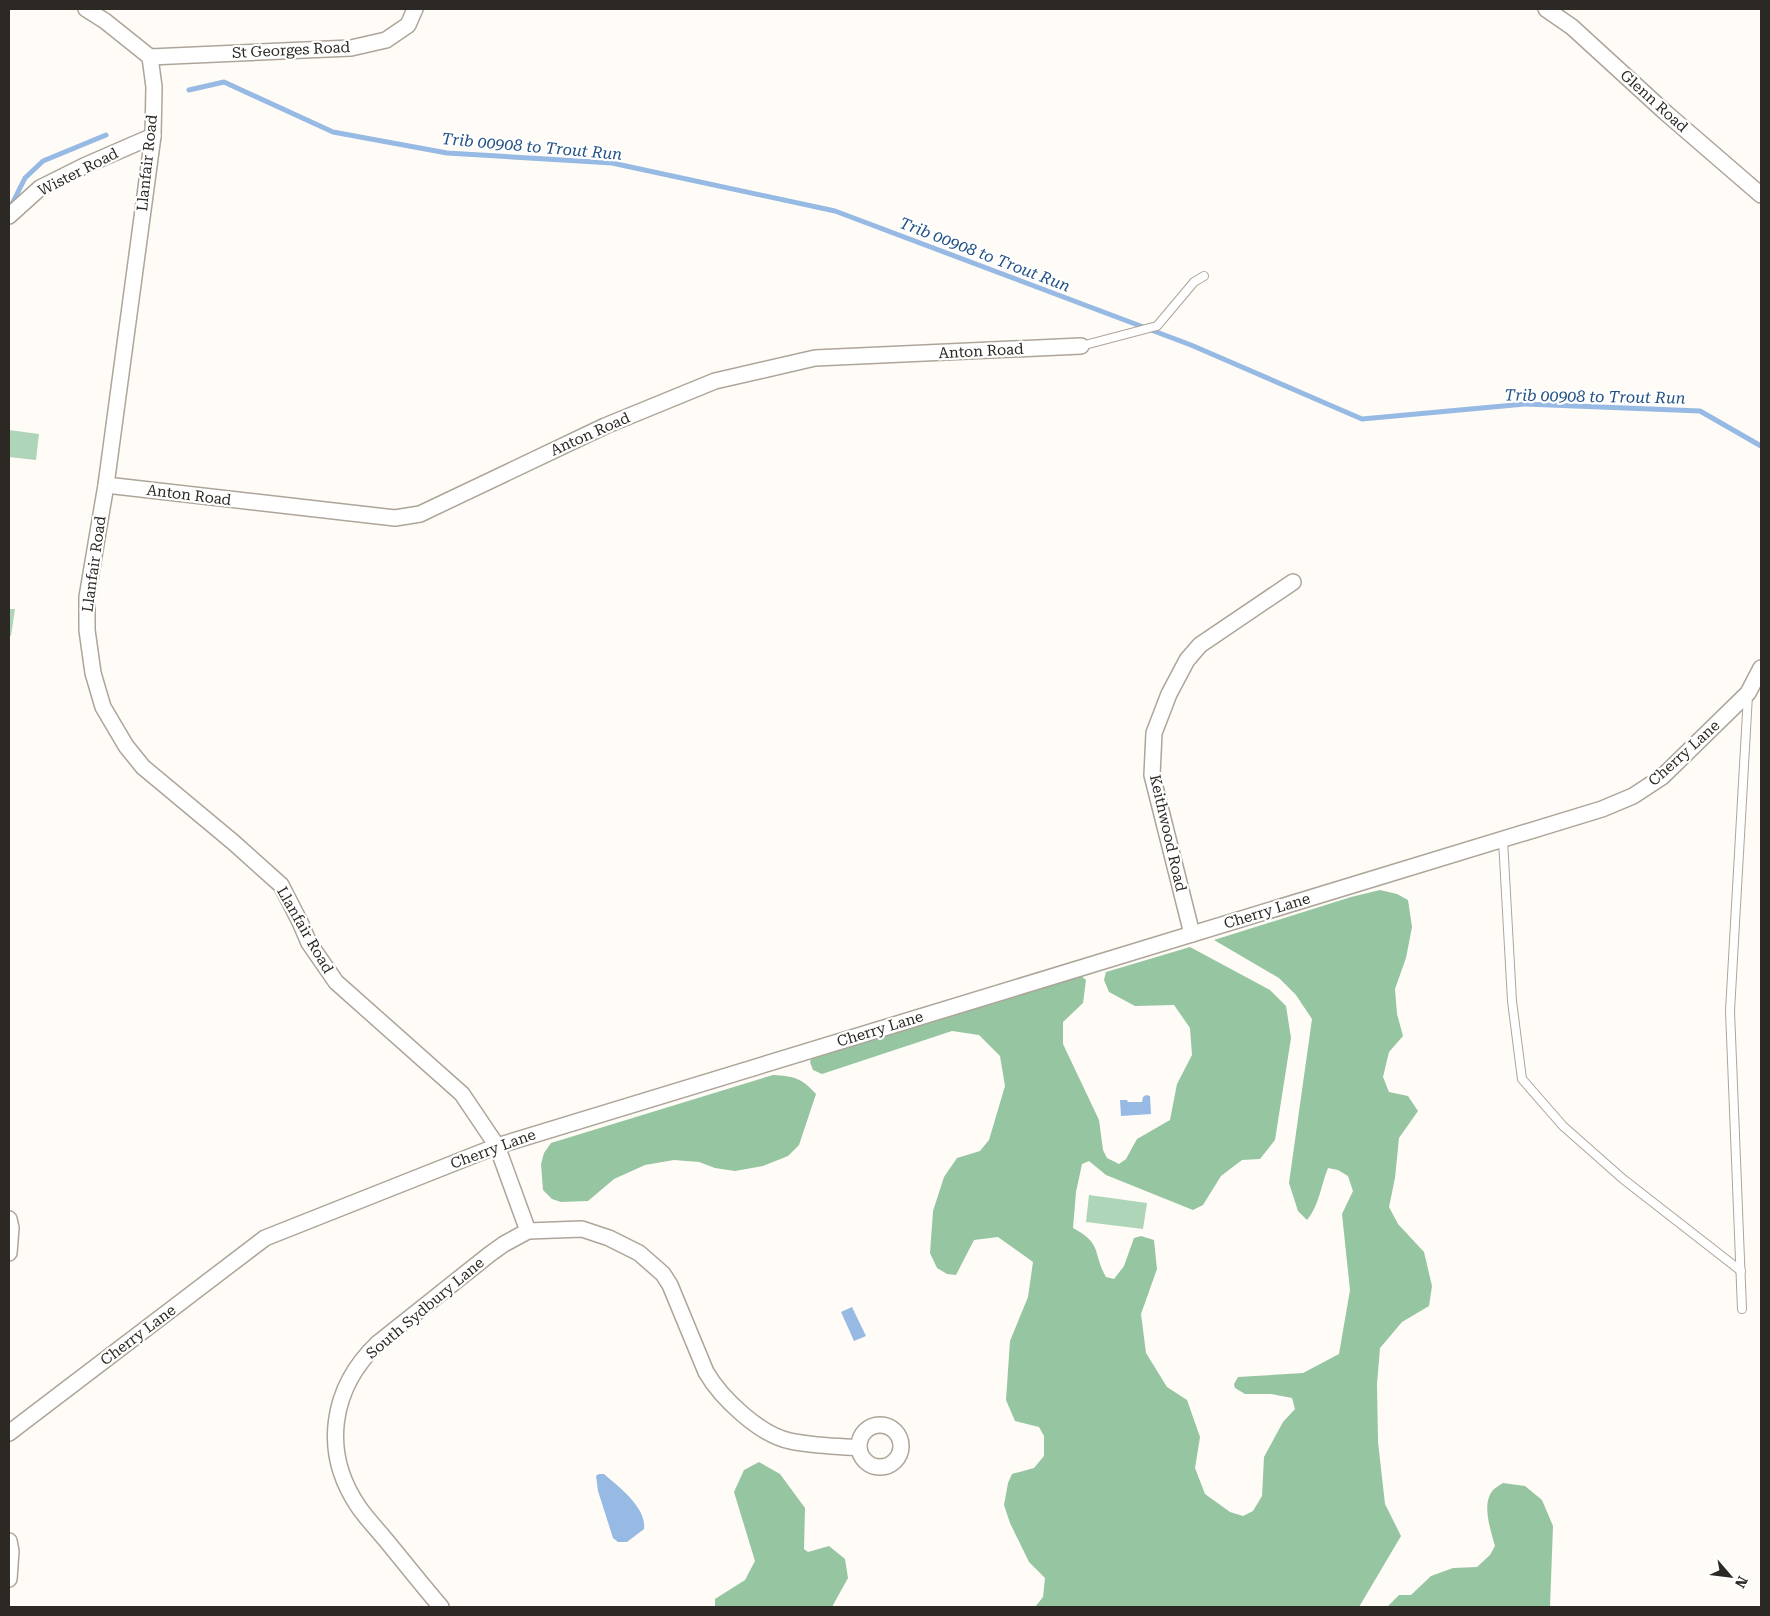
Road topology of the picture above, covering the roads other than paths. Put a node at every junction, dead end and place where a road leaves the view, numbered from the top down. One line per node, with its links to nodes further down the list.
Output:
1 (86, 9): 4 (street)
2 (415, 9): 4 (street, St Georges Road)
3 (1546, 9): 6 (street, Glenn Road)
4 (150, 57): 5 (street, Llanfair Road)
5 (152, 136): 7 (street, Wister Road); 10 (street, Llanfair Road)
6 (1761, 195)
7 (9, 216)
8 (1204, 276): 9 (lane)
9 (1081, 346): 10 (street, Anton Road)
10 (106, 485): 16 (street, Llanfair Road)
11 (1293, 582): 15 (street, Keithwood Road)
12 (1761, 668): 13 (street, Cherry Lane)
13 (1748, 693): 14 (street, Cherry Lane); 20 (lane)
14 (1503, 840): 15 (street, Cherry Lane); 20 (lane)
15 (1192, 934): 16 (street, Cherry Lane)
16 (498, 1146): 18 (street, Llanfair Road); 22 (street, Cherry Lane)
17 (9, 1219): 19 (street)
18 (528, 1231): 23 (street); 26 (street, South Sydbury Lane)
19 (9, 1253)
20 (1741, 1271): 21 (lane)
21 (1742, 1309)
22 (9, 1433)
23 (859, 1448)
24 (9, 1540): 25 (street)
25 (9, 1579)
26 (441, 1607)

